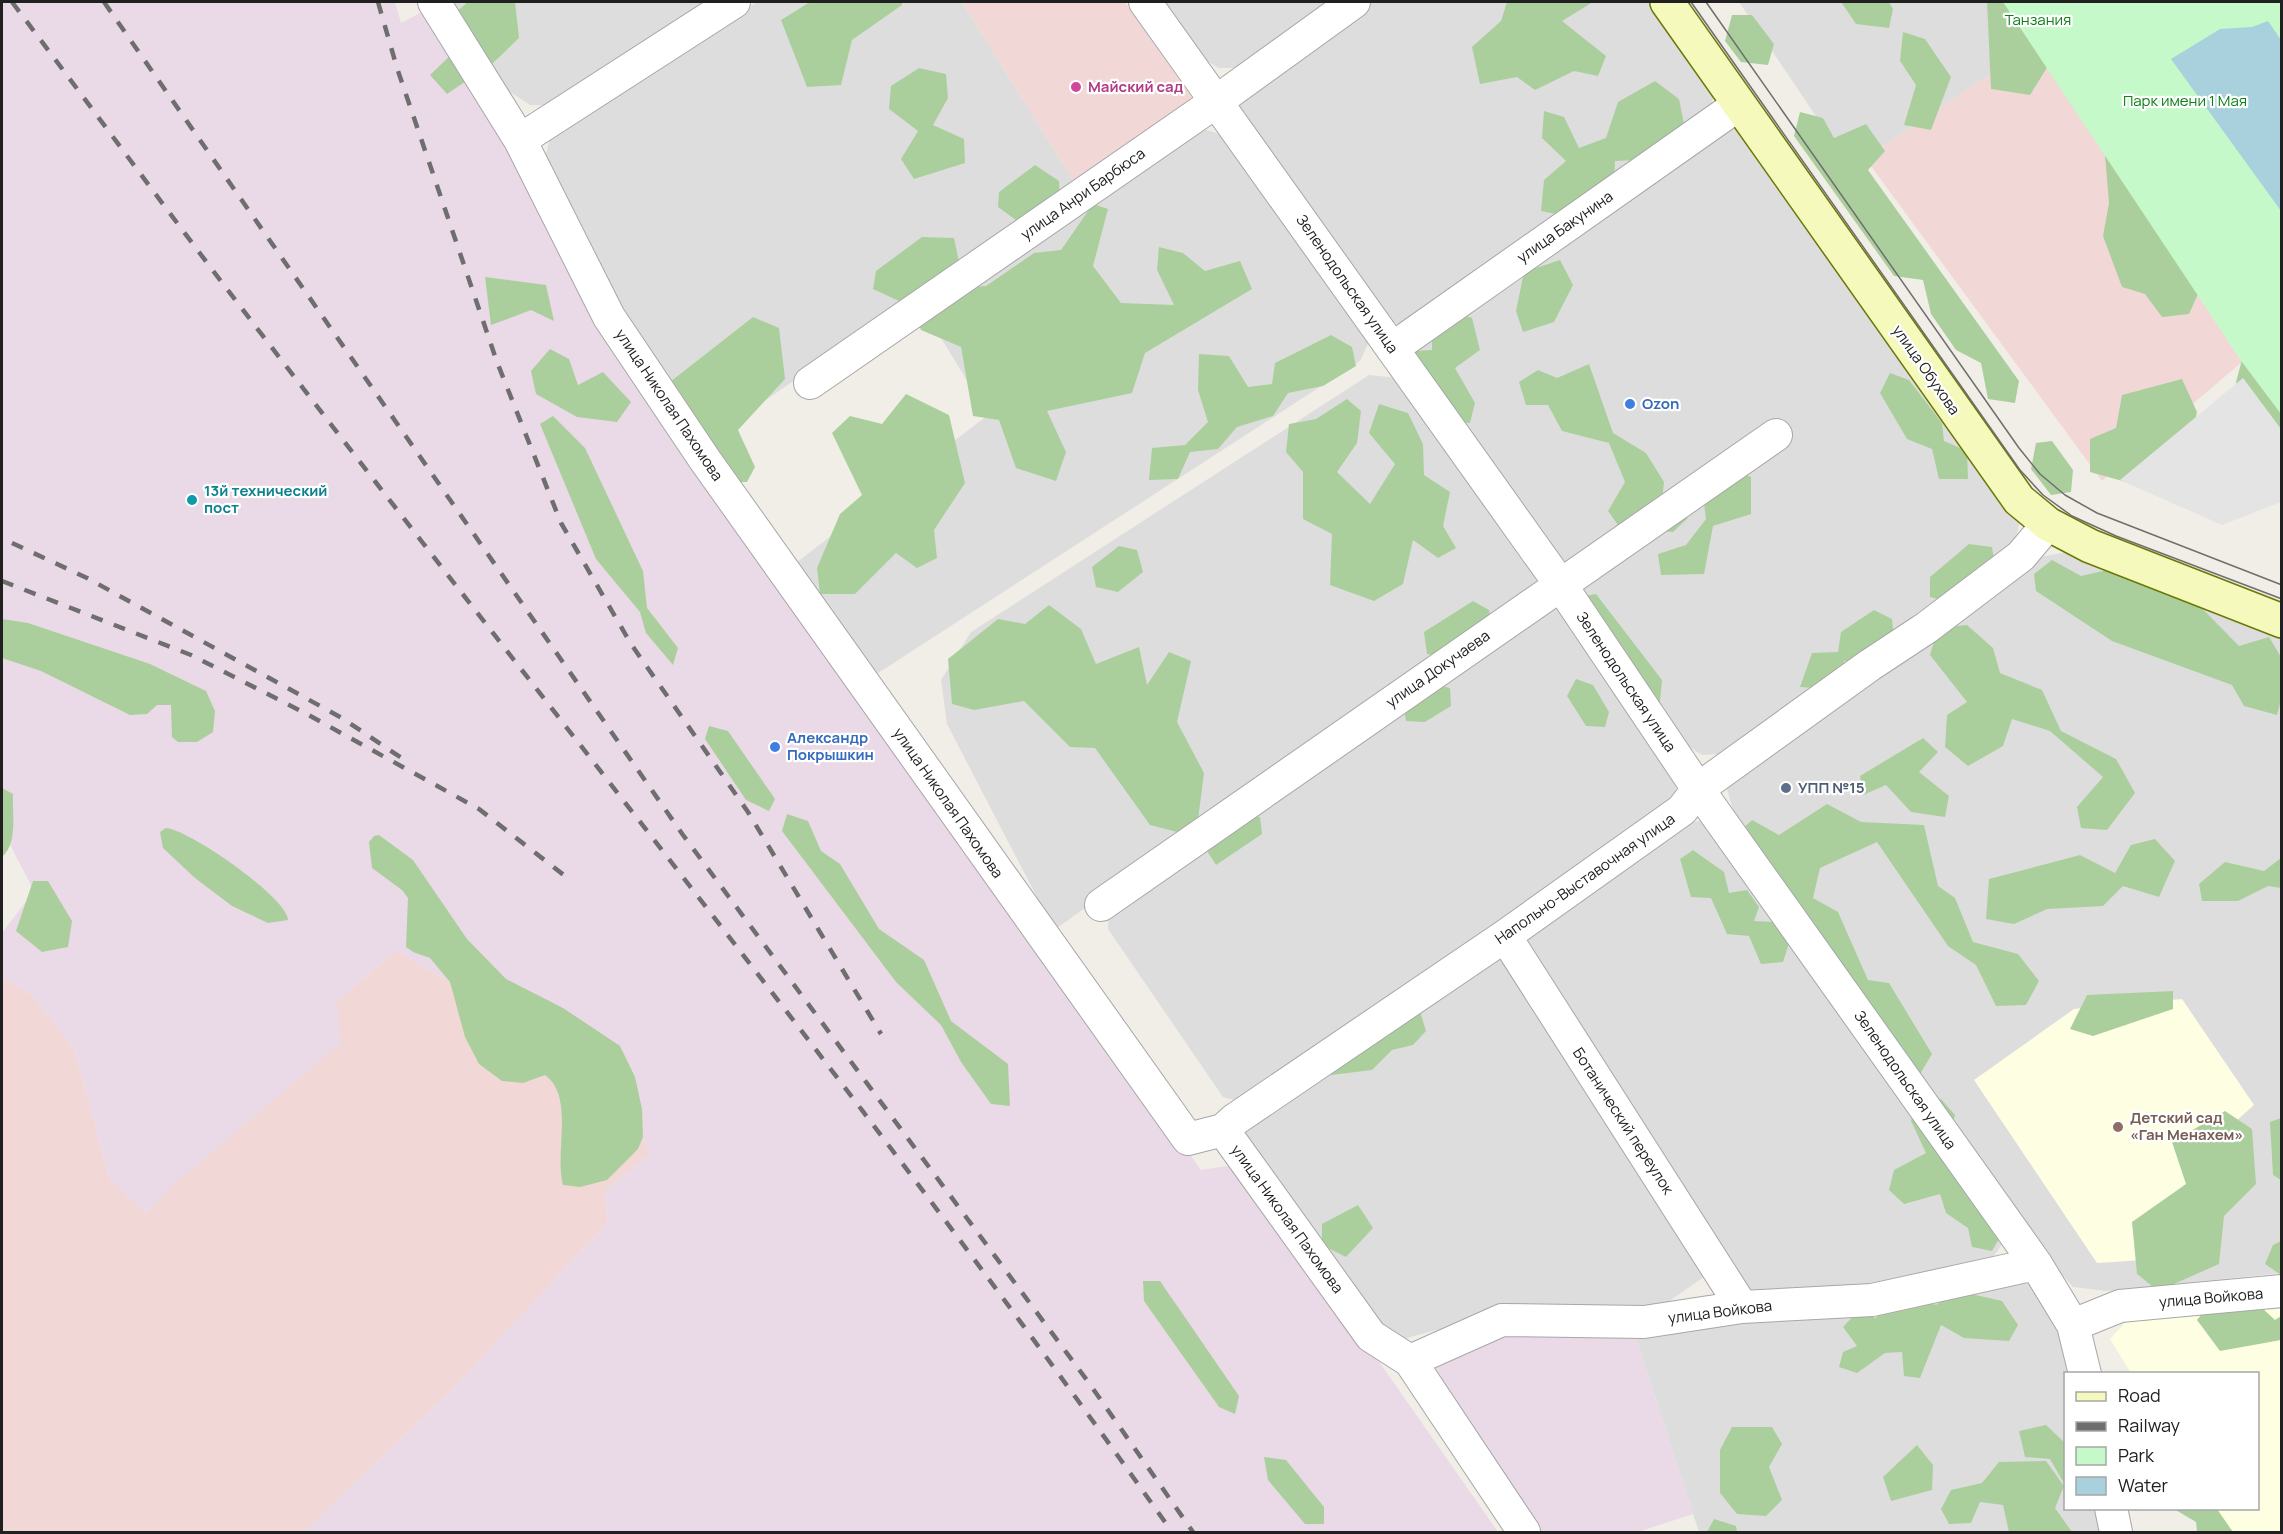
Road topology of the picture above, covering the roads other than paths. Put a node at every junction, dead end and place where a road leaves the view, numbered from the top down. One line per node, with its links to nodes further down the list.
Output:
1 (434, 2): 8 (street, улица Николая Пахомова)
2 (734, 2): 8 (street)
3 (1145, 2): 6 (street, Зеленодольская улица)
4 (1354, 2): 6 (street, улица Анри Барбюса)
5 (1667, 2): 7 (street, улица Обухова)
6 (1217, 101): 9 (street, Зеленодольская улица); 10 (street, улица Анри Барбюса)
7 (1738, 105): 9 (street, улица Бакунина); 12 (street, улица Обухова)
8 (520, 140): 18 (street, улица Николая Пахомова)
9 (1393, 348): 13 (street, Зеленодольская улица)
10 (810, 383)
11 (1776, 435): 13 (street, улица Докучаева)
12 (2048, 524): 14 (street, улица Обухова); 15 (street, Напольно-Выставочная улица)
13 (1560, 584): 15 (street, Зеленодольская улица); 16 (street, улица Докучаева)
14 (2282, 621)
15 (1698, 789): 17 (street, Напольно-Выставочная улица); 19 (street, Зеленодольская улица)
16 (1101, 905)
17 (1505, 936): 18 (street, Напольно-Выставочная улица); 21 (street, Ботанический переулок)
18 (1223, 1130): 23 (street, улица Николая Пахомова)
19 (2036, 1264): 21 (street, улица Войкова); 22 (street, Зеленодольская улица)
20 (2282, 1291): 22 (street, улица Войкова)
21 (1742, 1307): 23 (street, улица Войкова)
22 (2073, 1325): 24 (street, Зеленодольская улица)
23 (1410, 1361): 26 (street, улица Николая Пахомова)
24 (2085, 1372)
25 (2111, 1510): 27 (street)
26 (1524, 1533)
27 (2116, 1533)

